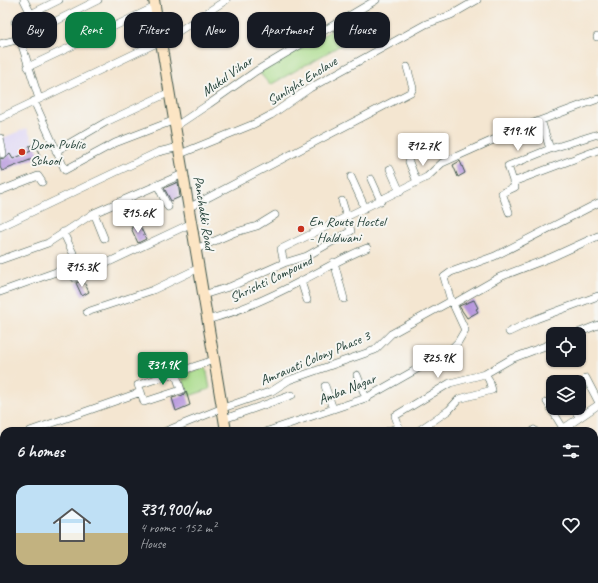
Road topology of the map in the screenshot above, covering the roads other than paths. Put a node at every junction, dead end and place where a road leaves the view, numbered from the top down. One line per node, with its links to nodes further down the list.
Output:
1 (24, 0): 8 (street)
2 (59, 0): 9 (street)
3 (98, 0): 10 (street)
4 (226, 0): 11 (street)
5 (376, 0): 24 (street, Mukul Vihar)
6 (477, 0): 28 (street, Sunlight Enclave)
7 (154, 3): 17 (street)
8 (31, 12)
9 (36, 12)
10 (57, 20)
11 (183, 28)
12 (12, 41): 13 (street)
13 (0, 44)
14 (23, 48): 17 (street)
15 (144, 48): 21 (street)
16 (162, 48): 19 (main road, Panchakki Road)
17 (28, 67): 21 (street)
18 (407, 67): 48 (street)
19 (170, 92): 24 (main road, Panchakki Road); 30 (street)
20 (598, 99): 23 (street)
21 (36, 100): 22 (street); 30 (street)
22 (0, 118)
23 (541, 120): 27 (street); 38 (street)
24 (175, 123): 28 (main road, Panchakki Road); 30 (street, Mukul Vihar)
25 (598, 134): 27 (street)
26 (0, 138): 31 (street)
27 (550, 149): 39 (street)
28 (179, 150): 34 (main road, Panchakki Road); 56 (street, Sunlight Enclave)
29 (598, 150): 39 (street)
30 (56, 151)
31 (3, 154)
32 (409, 162): 38 (street)
33 (390, 169): 42 (street)
34 (183, 174): 40 (street); 48 (main road, Panchakki Road)
35 (351, 177): 49 (street)
36 (371, 179): 45 (street)
37 (42, 182): 41 (street)
38 (417, 182): 42 (street)
39 (513, 182): 50 (street)
40 (157, 184): 43 (street); 47 (street)
41 (0, 191)
42 (400, 192): 45 (street)
43 (126, 199): 51 (street); 54 (street)
44 (342, 201): 53 (street)
45 (381, 201): 49 (street)
46 (598, 203): 73 (street)
47 (168, 207)
48 (190, 207): 55 (main road, Panchakki Road)
49 (365, 208): 53 (street)
50 (509, 212)
51 (94, 213): 57 (street); 59 (street)
52 (275, 216): 61 (street)
53 (346, 217): 65 (street); 65 (street)
54 (137, 222)
55 (192, 224): 61 (main road, Panchakki Road); 68 (street)
56 (0, 227)
57 (63, 232): 62 (street); 63 (street)
58 (598, 236): 73 (street)
59 (104, 238)
60 (367, 248): 64 (street, Shrishti Compound)
61 (196, 249): 66 (main road, Panchakki Road)
62 (73, 253)
63 (0, 260)
64 (334, 262): 67 (street, Shrishti Compound); 71 (street)
65 (284, 263): 69 (street)
66 (199, 268): 69 (main road, Panchakki Road); 74 (street)
67 (301, 281): 72 (street); 75 (street, Shrishti Compound)
68 (0, 292)
69 (203, 295): 75 (main road, Panchakki Road)
70 (598, 296): 78 (street)
71 (344, 299)
72 (307, 300)
73 (452, 302): 88 (street, Amba Nagar); 91 (street, Amravati Colony Phase 3)
74 (87, 312)
75 (207, 320): 80 (main road, Panchakki Road)
76 (598, 325): 77 (street)
77 (586, 330)
78 (509, 332)
79 (546, 346): 82 (street)
80 (214, 360): 81 (street); 91 (main road, Panchakki Road)
81 (175, 372): 86 (street); 86 (street)
82 (485, 374): 100 (street); 101 (street)
83 (357, 375): 88 (street)
84 (586, 378): 89 (street)
85 (325, 386): 92 (street)
86 (141, 392): 96 (street)
87 (292, 395): 95 (street)
88 (366, 398): 92 (street, Amba Nagar)
89 (598, 401)
90 (598, 405): 94 (street)
91 (223, 408): 95 (main road, Panchakki Road); 97 (street, Amravati Colony Phase 3)
92 (333, 409): 99 (street, Amba Nagar)
93 (553, 415): 102 (street)
94 (579, 417): 103 (street)
95 (224, 419): 98 (main road, Panchakki Road)
96 (41, 427)
97 (185, 427)
98 (225, 427)
99 (280, 427)
100 (399, 427)
101 (425, 427)
102 (560, 427)
103 (564, 427)

